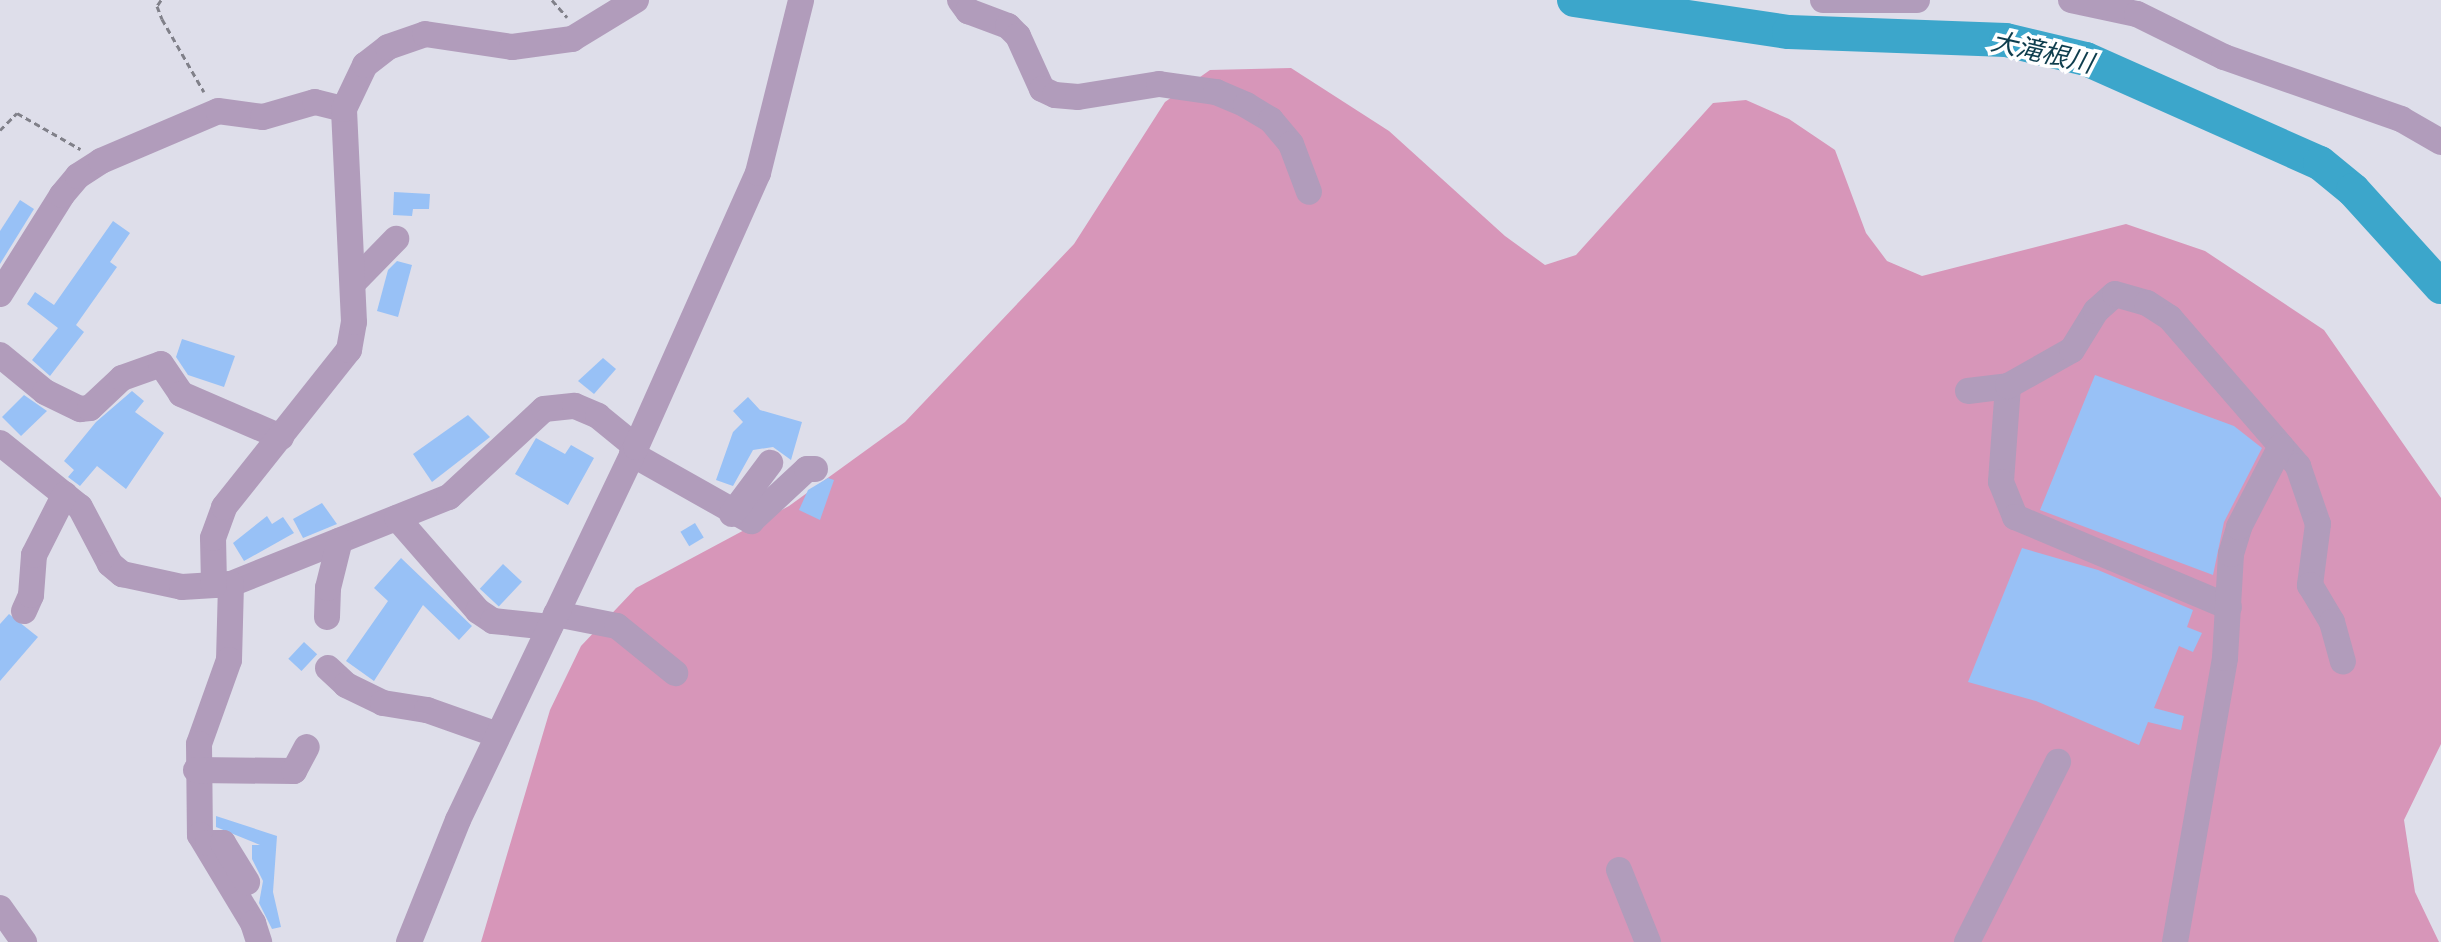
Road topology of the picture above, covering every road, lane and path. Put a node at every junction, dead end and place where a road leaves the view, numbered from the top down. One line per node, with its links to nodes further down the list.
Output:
1 (161, 0): 9 (path)
2 (636, 0): 8 (street)
3 (801, 0): 23 (street)
4 (960, 0): 13 (street)
5 (1823, 0): 6 (street)
6 (1917, 0)
7 (2071, 0): 11 (street)
8 (344, 109): 9 (street); 15 (street)
9 (218, 111): 12 (street)
10 (0, 130): 12 (path)
11 (2441, 142)
12 (101, 161): 16 (street)
13 (1309, 192)
14 (396, 239): 15 (street)
15 (353, 283): 20 (street)
16 (0, 294)
17 (0, 355): 20 (street)
18 (2008, 386): 19 (street); 22 (street); 31 (street)
19 (1968, 391)
20 (281, 437): 30 (street)
21 (0, 443): 26 (street)
22 (2281, 446): 31 (street); 35 (street)
23 (634, 451): 27 (street); 28 (street); 34 (street)
24 (770, 463): 27 (street)
25 (815, 469): 27 (street)
26 (65, 494): 30 (street); 32 (street)
27 (732, 514)
28 (397, 518): 29 (street); 34 (street)
29 (340, 540): 30 (street); 33 (street)
30 (223, 584): 41 (street)
31 (2229, 607): 51 (street)
32 (24, 611)
33 (327, 617)
34 (553, 621): 37 (street); 38 (street)
35 (2343, 662)
36 (328, 668): 38 (street)
37 (675, 673)
38 (498, 735): 48 (street)
39 (307, 747): 41 (street)
40 (2058, 762): 50 (street)
41 (196, 770): 42 (street)
42 (204, 843): 44 (street); 47 (street)
43 (1619, 870): 49 (street)
44 (247, 882)
45 (0, 908): 46 (street)
46 (24, 942)
47 (259, 942)
48 (409, 942)
49 (1648, 942)
50 (1967, 942)
51 (2175, 942)

